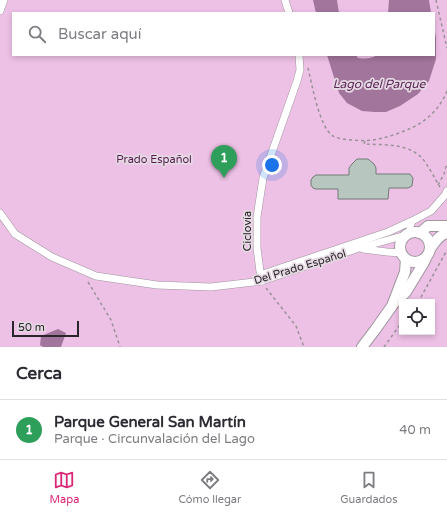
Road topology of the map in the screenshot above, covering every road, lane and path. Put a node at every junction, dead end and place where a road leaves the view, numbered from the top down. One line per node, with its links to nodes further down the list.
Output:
1 (4, 0): 4 (street)
2 (285, 0): 5 (street)
3 (436, 0): 6 (path)
4 (0, 11)
5 (288, 12)
6 (447, 48)
7 (299, 56): 25 (street)
8 (308, 68): 10 (path)
9 (447, 91): 10 (path)
10 (365, 141): 12 (path)
11 (447, 164): 12 (path)
12 (438, 185): 13 (path)
13 (446, 193): 15 (street)
14 (0, 213): 24 (street, Del Prado Español)
15 (412, 221): 17 (street); 25 (street)
16 (447, 226): 17 (street, Del Prado Español)
17 (412, 233): 19 (street, Del Prado Español); 20 (street); 22 (street)
18 (447, 233): 20 (street)
19 (358, 248): 22 (street, Del Prado Español); 25 (street, Del Prado Español)
20 (430, 248): 23 (street)
21 (447, 250): 26 (path)
22 (403, 256): 23 (street); 27 (street)
23 (426, 258): 27 (street)
24 (82, 270): 25 (street, Del Prado Español); 29 (path)
25 (261, 278): 30 (path)
26 (419, 299)
27 (392, 306): 31 (street)
28 (399, 326): 32 (path)
29 (120, 347)
30 (304, 347)
31 (362, 347)
32 (384, 347)

